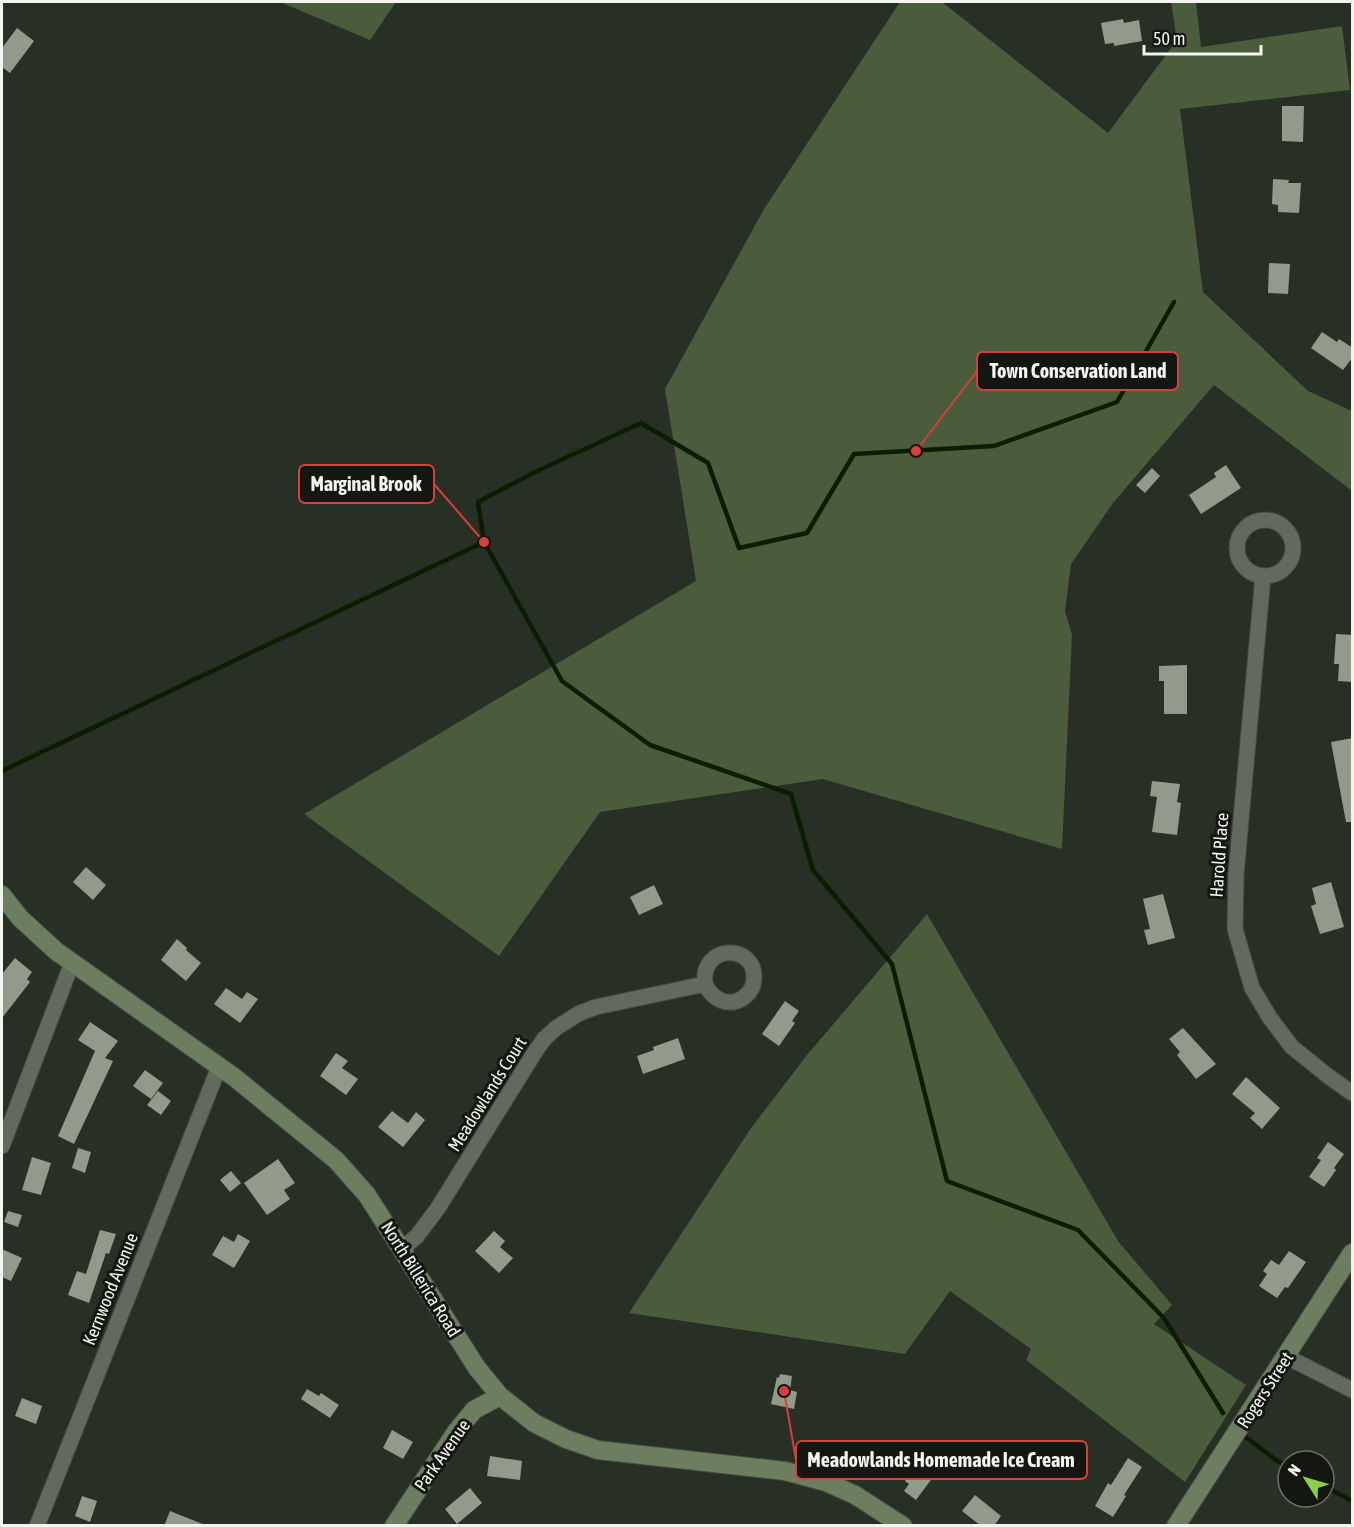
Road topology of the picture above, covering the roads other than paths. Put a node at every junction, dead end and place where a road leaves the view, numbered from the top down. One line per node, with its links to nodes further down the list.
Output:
1 (1263, 576): 6 (street, Harold Place)
2 (2, 895): 3 (main road, North Billerica Road)
3 (72, 963): 5 (main road, North Billerica Road); 7 (street)
4 (705, 984): 8 (street, Meadowlands Court)
5 (219, 1067): 8 (main road, North Billerica Road); 13 (street, Kernwood Avenue)
6 (1353, 1093)
7 (2, 1146)
8 (402, 1249): 12 (main road, North Billerica Road)
9 (1353, 1253): 10 (main road, Rogers Street)
10 (1287, 1357): 11 (street); 16 (main road, Rogers Street)
11 (1353, 1390)
12 (500, 1396): 14 (main road, Park Avenue); 15 (main road, North Billerica Road)
13 (37, 1526)
14 (394, 1526)
15 (903, 1526)
16 (1176, 1526)

